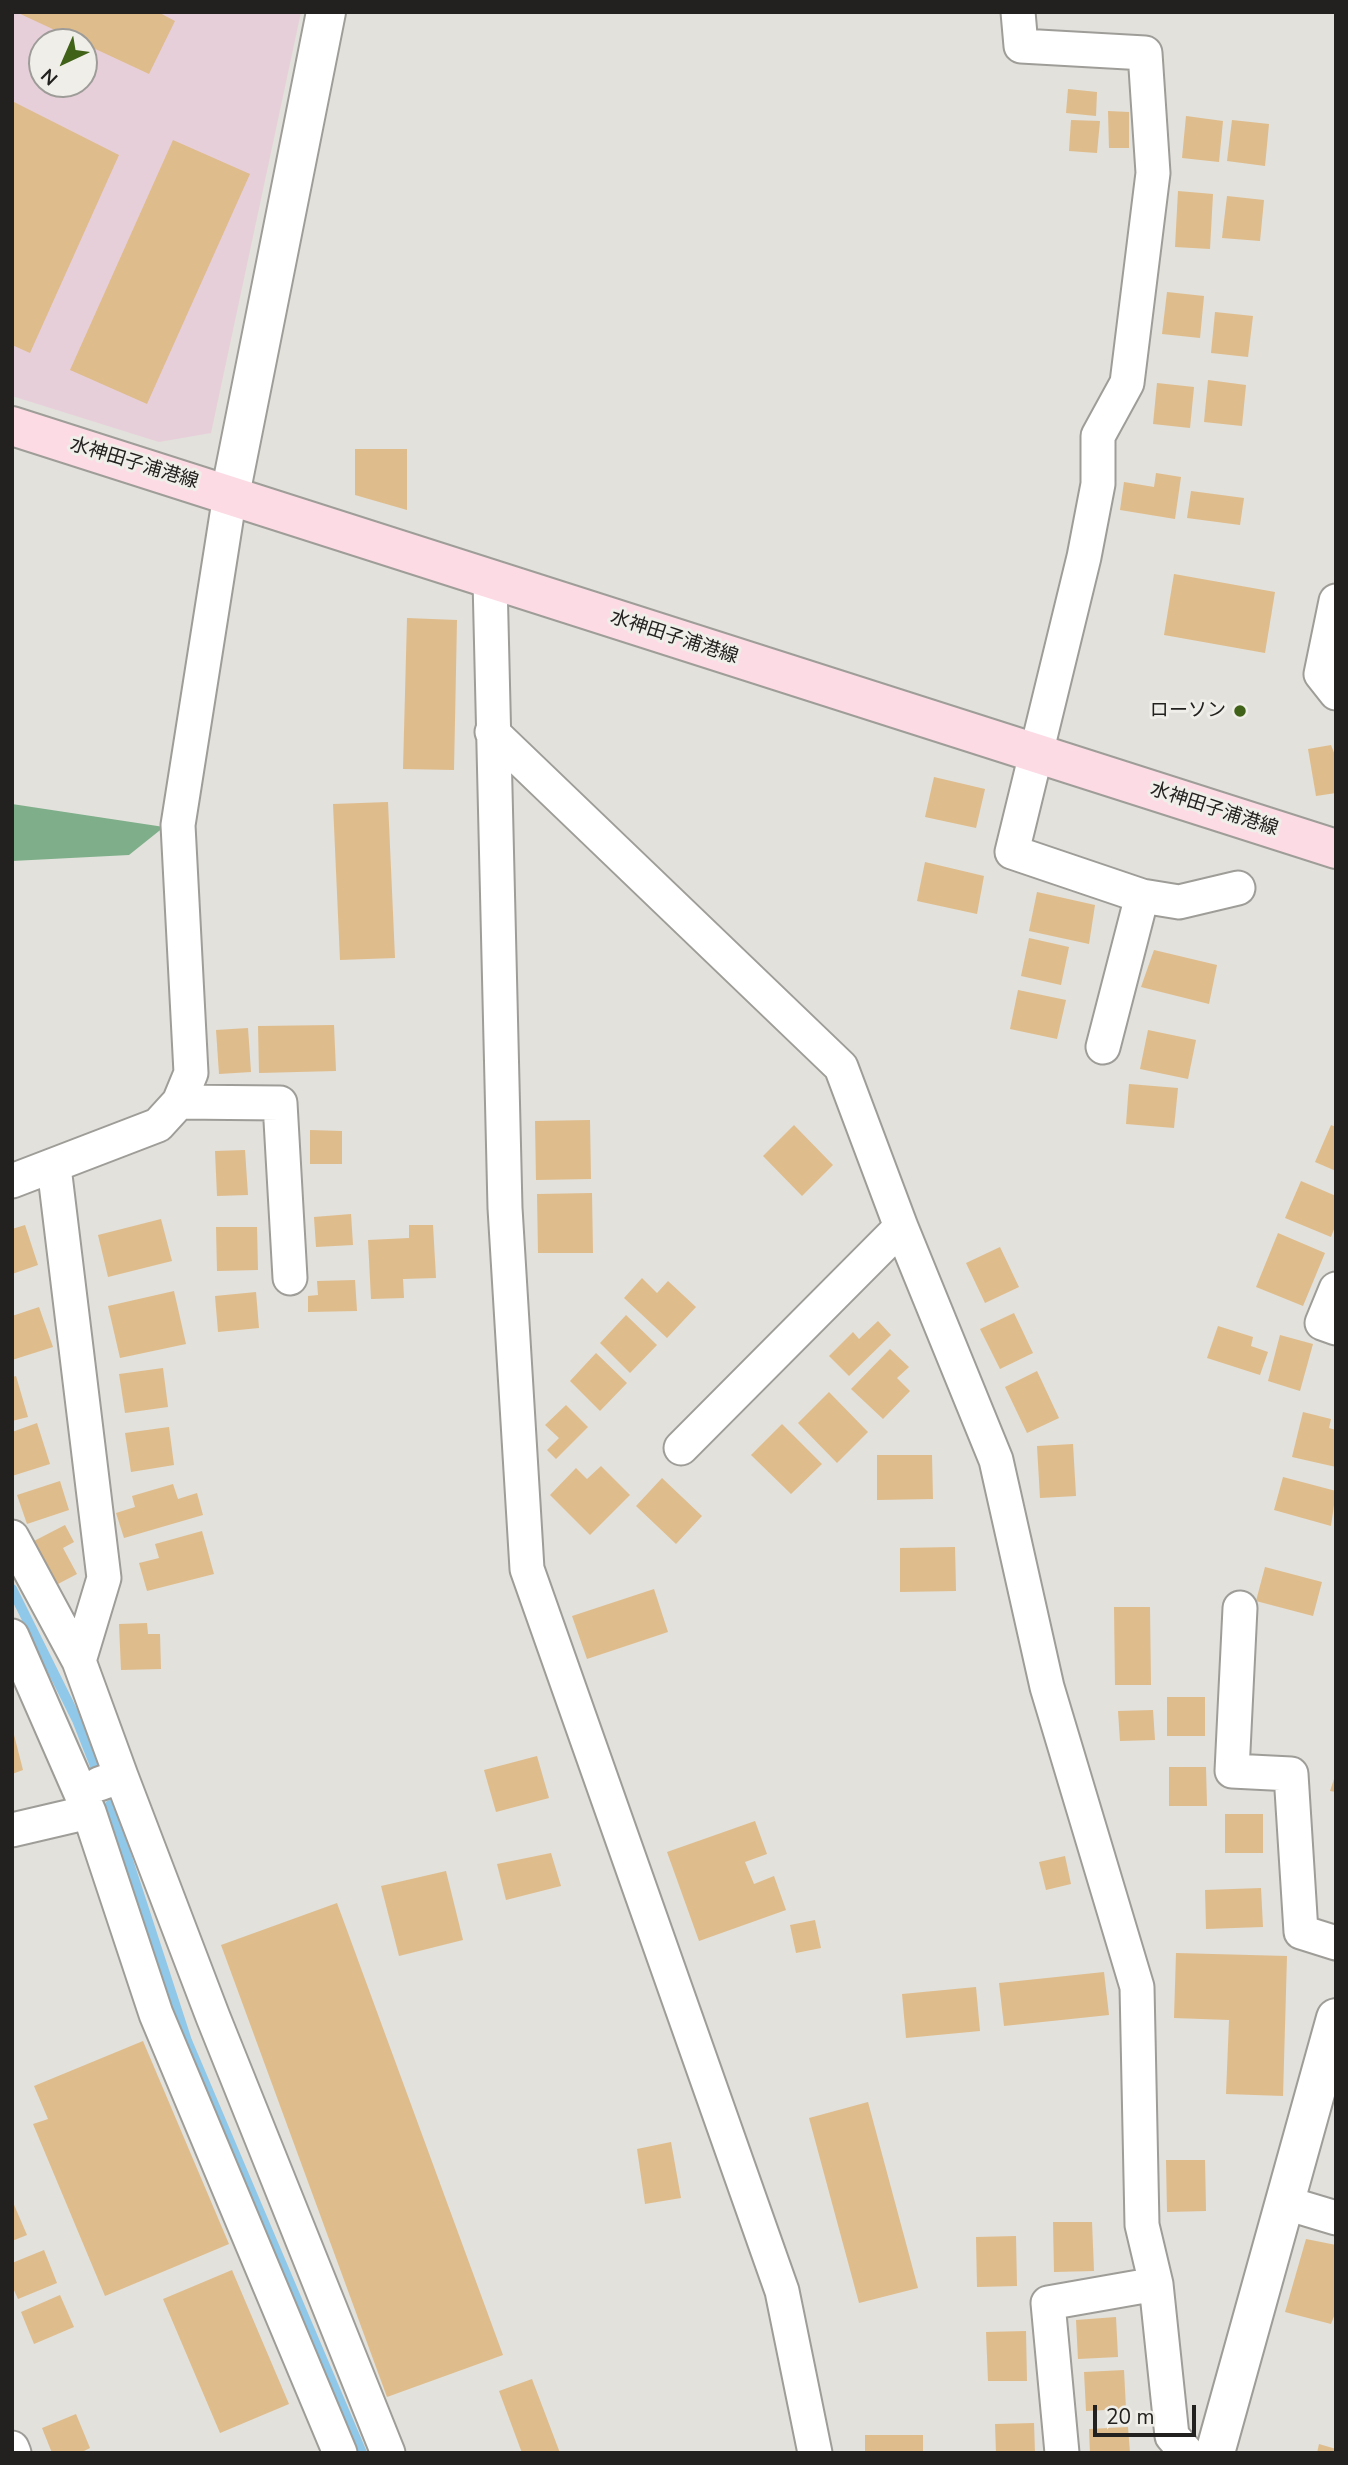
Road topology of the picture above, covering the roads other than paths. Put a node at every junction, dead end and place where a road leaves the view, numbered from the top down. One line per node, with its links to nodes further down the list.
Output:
1 (326, 12): 4 (street)
2 (1018, 12): 9 (street)
3 (12, 426): 4 (main road, 水神田子浦港線)
4 (230, 495): 5 (main road, 水神田子浦港線); 14 (street)
5 (490, 580): 8 (street); 9 (main road, 水神田子浦港線)
6 (1336, 601): 7 (street)
7 (1336, 693)
8 (492, 732): 17 (street); 36 (street)
9 (1034, 752): 10 (main road, 水神田子浦港線); 12 (street)
10 (1336, 849)
11 (1238, 888): 12 (street)
12 (1142, 897): 13 (street)
13 (1103, 1046)
14 (179, 1102): 15 (street); 18 (street)
15 (54, 1167): 16 (street); 25 (street)
16 (12, 1181)
17 (901, 1227): 21 (street); 33 (street)
18 (290, 1278)
19 (1336, 1289): 20 (street)
20 (1336, 1328)
21 (681, 1448)
22 (12, 1537): 25 (street)
23 (1240, 1608): 29 (street)
24 (12, 1636): 27 (street)
25 (79, 1661): 26 (street)
26 (121, 1776): 27 (street); 35 (street)
27 (85, 1801): 28 (street); 34 (street)
28 (12, 1830)
29 (1336, 1943)
30 (1336, 2018): 31 (street)
31 (1286, 2203): 32 (street); 39 (street)
32 (1336, 2217)
33 (1156, 2284): 37 (street); 38 (street)
34 (340, 2453)
35 (388, 2453)
36 (815, 2453)
37 (1062, 2453)
38 (1187, 2453)
39 (1215, 2453)

